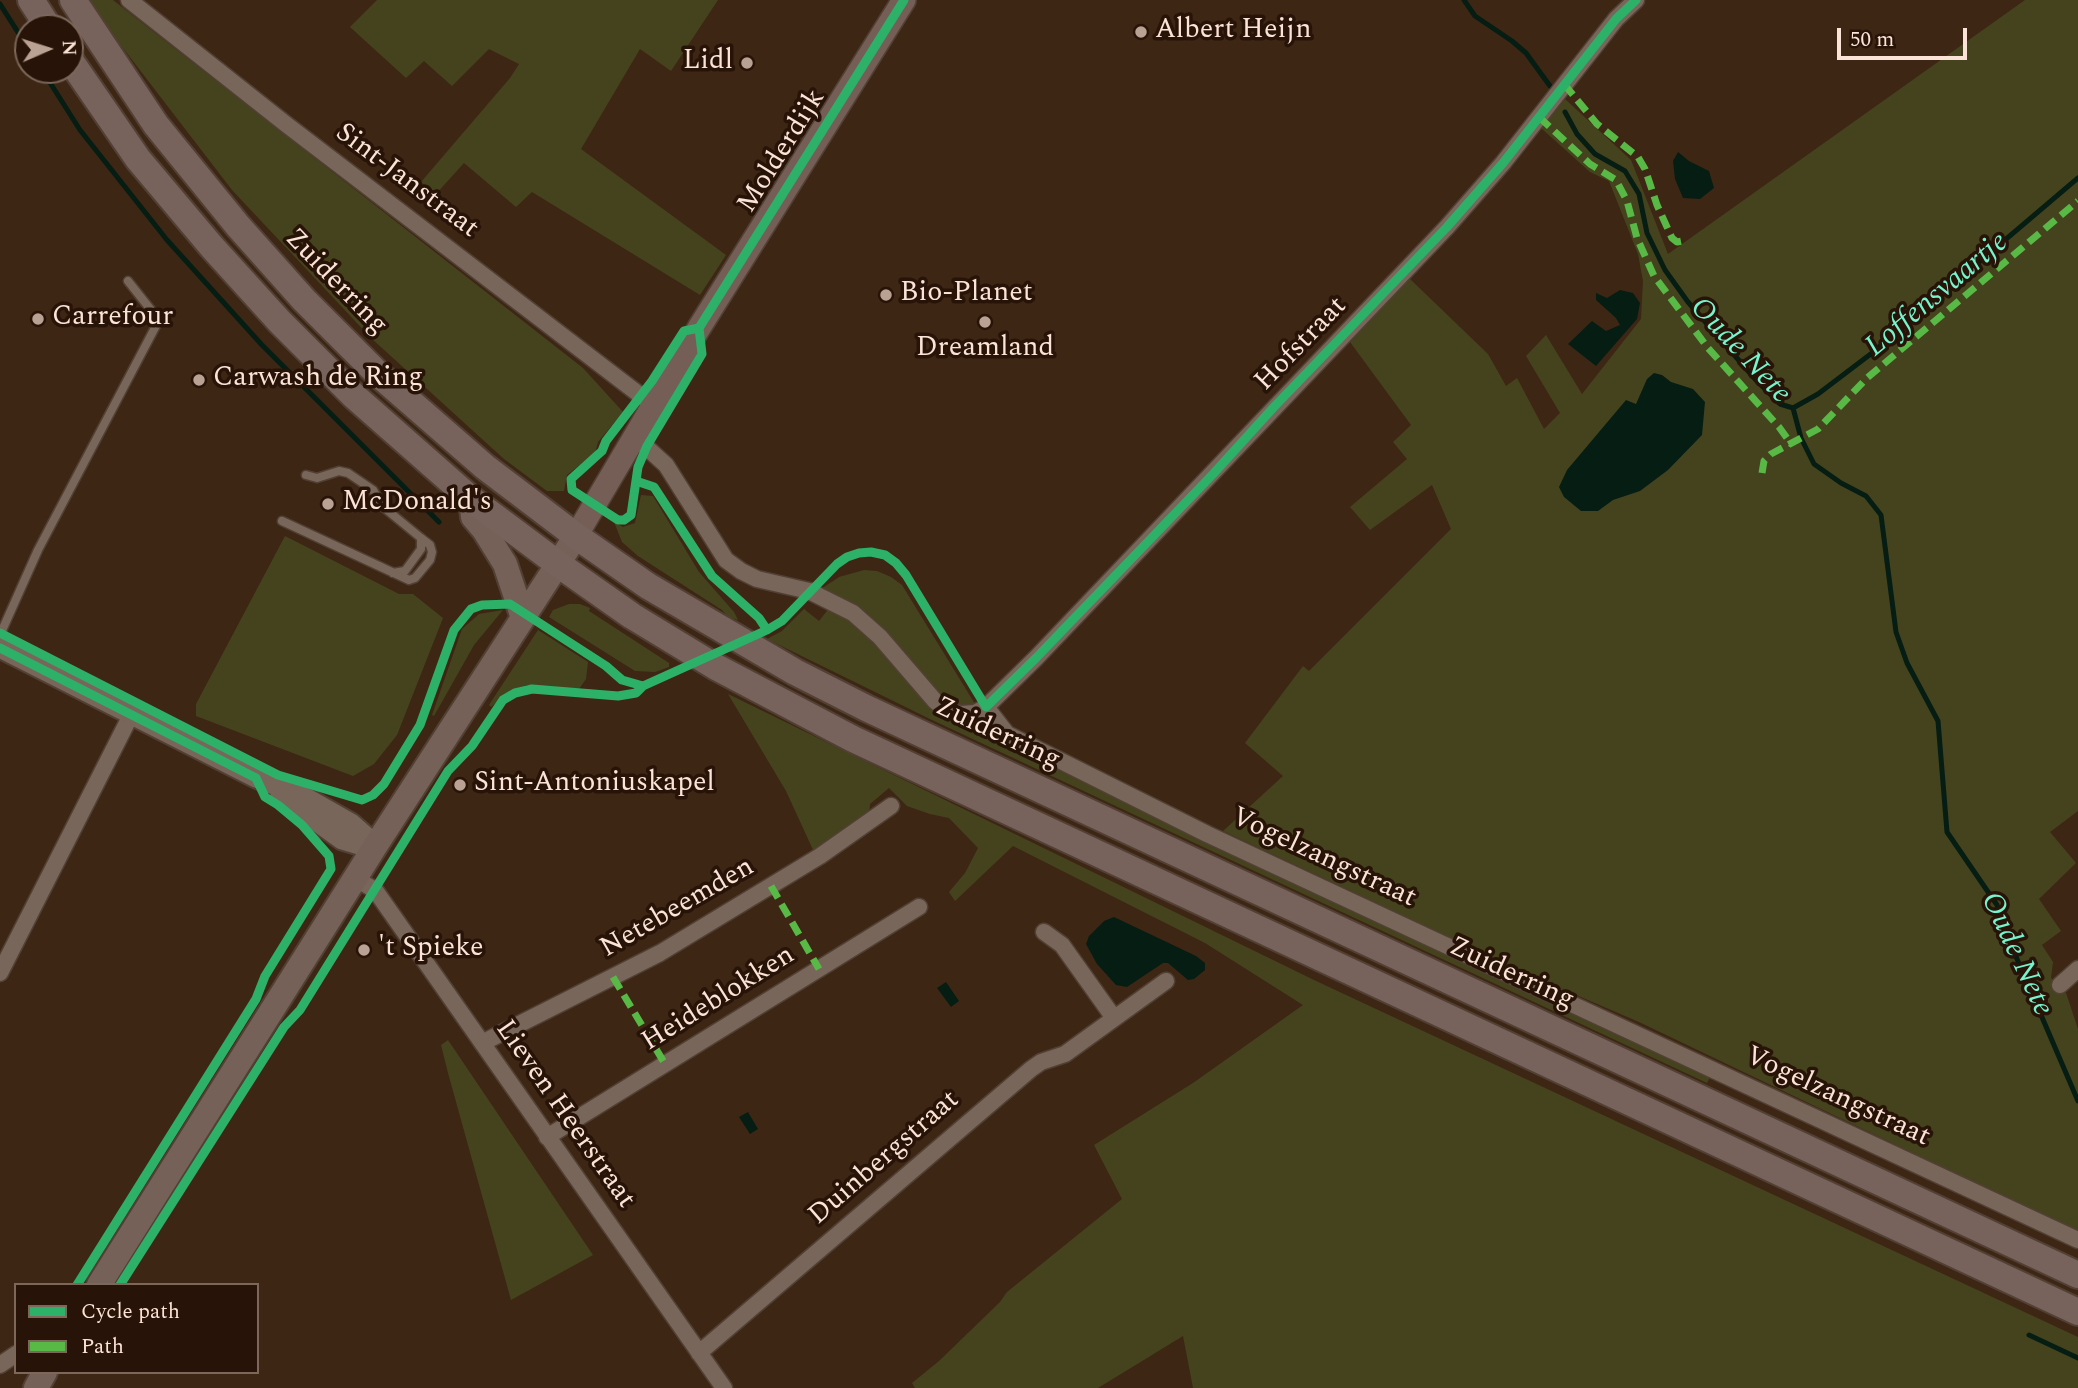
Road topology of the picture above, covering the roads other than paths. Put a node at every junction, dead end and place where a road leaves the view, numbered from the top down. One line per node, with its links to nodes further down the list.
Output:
1 (73, 0): 12 (highway, Zuiderring)
2 (129, 0): 7 (street, Sint-Janstraat)
3 (904, 0): 7 (main road, Molderdijk)
4 (1636, 0): 19 (street, Hofstraat)
5 (84, 80): 10 (highway)
6 (128, 281): 17 (lane)
7 (653, 405): 8 (main road, Molderdijk)
8 (634, 436): 12 (main road, Molderdijk); 19 (street)
9 (306, 475): 13 (lane)
10 (471, 499): 14 (highway); 16 (main road)
11 (282, 521): 15 (lane)
12 (576, 536): 14 (main road, Molderdijk); 34 (highway, Zuiderring)
13 (421, 538): 15 (lane); 15 (lane)
14 (558, 564): 16 (main road, Molderdijk); 36 (highway)
15 (393, 573)
16 (523, 618): 22 (main road, Molderdijk)
17 (0, 635)
18 (0, 648): 20 (street)
19 (986, 707): 33 (street, Vogelzangstraat)
20 (131, 715): 22 (street); 27 (street)
21 (891, 806): 31 (street, Netebeemden)
22 (376, 845): 23 (main road, Molderdijk)
23 (356, 879): 31 (street, Lieven Heerstraat); 35 (main road, Molderdijk)
24 (919, 908): 32 (street, Heideblokken)
25 (1044, 932): 30 (street)
26 (2078, 969): 29 (street)
27 (0, 973)
28 (1166, 981): 30 (street, Duinbergstraat)
29 (2060, 985)
30 (1114, 1018): 37 (street, Duinbergstraat)
31 (482, 1043): 32 (street, Lieven Heerstraat)
32 (547, 1137): 37 (street, Lieven Heerstraat)
33 (2078, 1240)
34 (2078, 1275)
35 (100, 1283)
36 (2078, 1312)
37 (699, 1353): 38 (street, Lieven Heerstraat)
38 (724, 1388)

